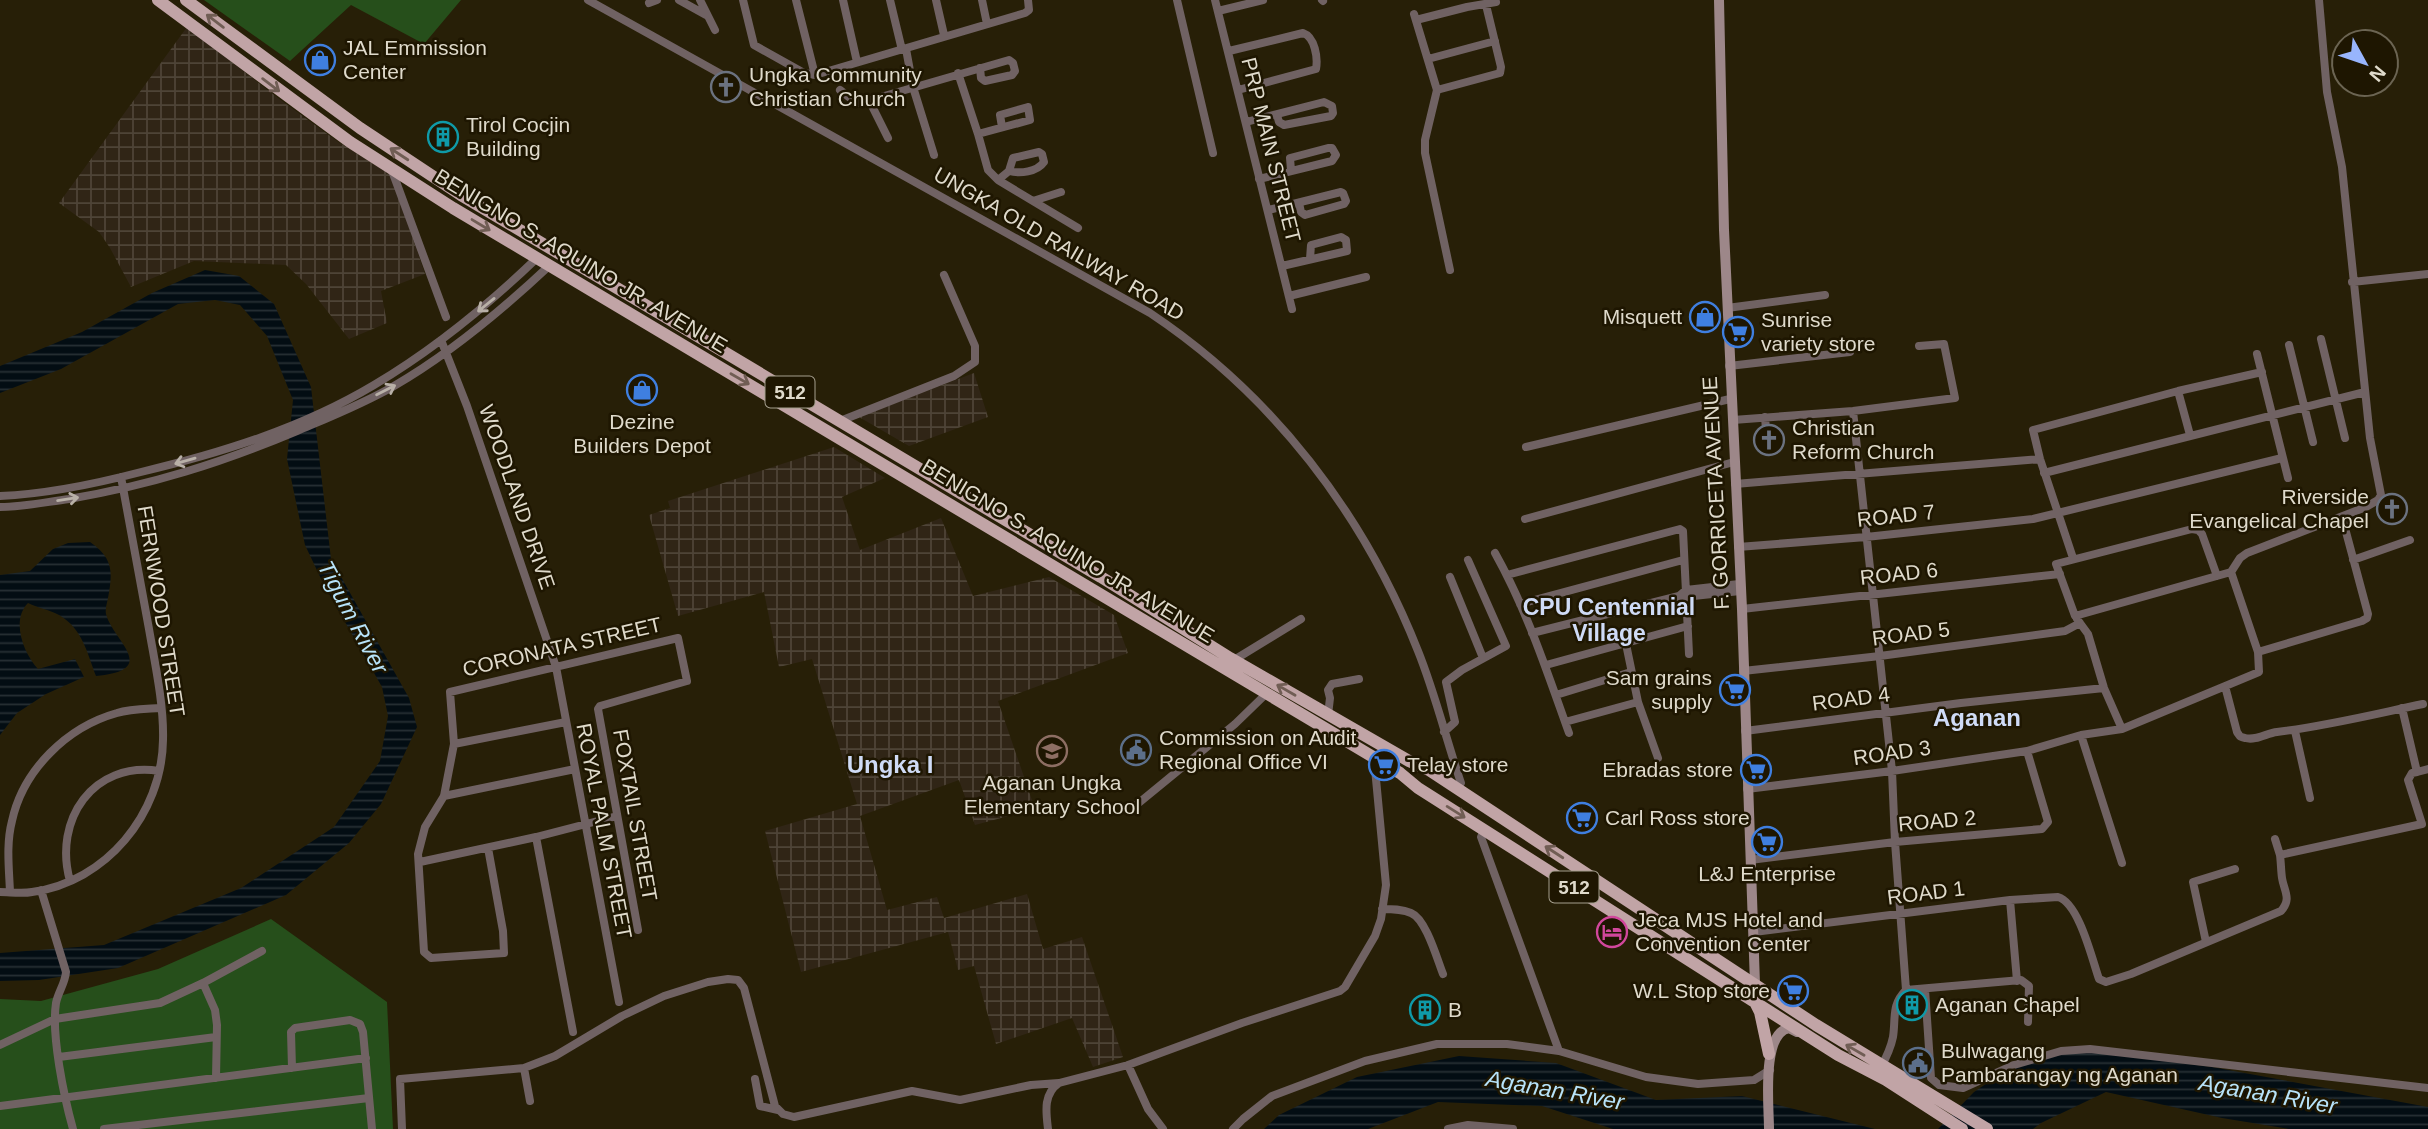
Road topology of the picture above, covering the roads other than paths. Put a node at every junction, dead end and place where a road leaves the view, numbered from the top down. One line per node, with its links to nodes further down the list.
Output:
1 (158, 0): 44 (main road, BENIGNO S. AQUINO JR. AVENUE / 512, one-way to 44)
2 (186, 0): 50 (main road, BENIGNO S. AQUINO JR. AVENUE / 512, one-way to 2)
3 (588, 0): 163 (street, UNGKA OLD RAILWAY ROAD)
4 (679, 0): 20 (street)
5 (699, 0): 20 (street)
6 (743, 0): 31 (street)
7 (796, 0): 31 (street)
8 (843, 0): 28 (street)
9 (890, 0): 25 (street)
10 (936, 0): 23 (street)
11 (982, 0): 21 (street)
12 (1028, 0): 21 (street)
13 (1177, 0): 42 (street)
14 (1215, 0): 19 (street, PRP MAIN STREET)
15 (1263, 0): 19 (street)
16 (1719, 0): 67 (main road, F. GORRICETA AVENUE)
17 (2319, 0): 64 (street)
18 (1466, 3): 24 (street); 27 (street)
19 (1218, 12): 26 (street, PRP MAIN STREET)
20 (706, 15): 22 (street)
21 (987, 24): 23 (street)
22 (715, 30)
23 (944, 35): 25 (street)
24 (1495, 41): 27 (street); 35 (street)
25 (904, 50): 28 (street); 32 (street)
26 (1229, 51): 34 (street, PRP MAIN STREET); 34 (street)
27 (1429, 59): 35 (street)
28 (857, 62): 31 (street)
29 (979, 68): 30 (street)
30 (958, 73): 32 (street); 40 (street)
31 (815, 75)
32 (913, 86): 36 (street); 43 (street)
33 (840, 90): 36 (street)
34 (1238, 90): 38 (street, PRP MAIN STREET)
35 (1437, 90): 60 (street)
36 (869, 100): 41 (street)
37 (1277, 115): 37 (street); 38 (street)
38 (1246, 122): 47 (street, PRP MAIN STREET)
39 (1002, 127): 40 (street)
40 (978, 134): 48 (street)
41 (888, 138)
42 (1213, 153)
43 (934, 155)
44 (391, 168): 53 (main road, BENIGNO S. AQUINO JR. AVENUE / 512); 69 (street)
45 (1291, 170): 45 (street); 47 (street)
46 (1009, 171): 48 (street)
47 (1259, 179): 54 (street, PRP MAIN STREET)
48 (998, 180): 51 (street)
49 (1061, 192): 51 (street)
50 (461, 195): 53 (main road); 89 (main road, BENIGNO S. AQUINO JR. AVENUE / 512)
51 (1032, 201): 55 (street)
52 (1299, 203): 52 (street); 54 (street)
53 (453, 208): 56 (main road, BENIGNO S. AQUINO JR. AVENUE / 512, one-way to 56)
54 (1268, 210): 59 (street, PRP MAIN STREET)
55 (1079, 228)
56 (537, 258): 58 (main road, BENIGNO S. AQUINO JR. AVENUE / 512); 70 (street, one-way to 70)
57 (1310, 259): 57 (street); 59 (street)
58 (550, 266): 74 (street); 98 (main road, BENIGNO S. AQUINO JR. AVENUE / 512, one-way to 98)
59 (1282, 266): 66 (street, PRP MAIN STREET)
60 (1450, 270)
61 (2428, 274): 64 (street)
62 (944, 275): 89 (street)
63 (1366, 277): 66 (street)
64 (2352, 282): 80 (street)
65 (1825, 295): 67 (street)
66 (1289, 296): 68 (street, PRP MAIN STREET)
67 (1727, 308): 77 (main road, F. GORRICETA AVENUE)
68 (1292, 309)
69 (446, 317)
70 (441, 340): 74 (street, WOODLAND DRIVE); 84 (street)
71 (2321, 340): 82 (street)
72 (2289, 345): 83 (street)
73 (1919, 346): 85 (street)
74 (446, 352): 84 (street, one-way to 74); 143 (street, WOODLAND DRIVE)
75 (1850, 352): 77 (street)
76 (2257, 354): 78 (street)
77 (1729, 366): 81 (main road, F. GORRICETA AVENUE)
78 (2262, 372): 79 (street); 86 (street)
79 (2178, 391): 90 (street); 100 (street)
80 (2365, 392): 82 (street); 112 (street)
81 (1730, 399): 88 (main road, F. GORRICETA AVENUE); 96 (street)
82 (2334, 399): 83 (street); 92 (street)
83 (2303, 407): 86 (street); 94 (street)
84 (335, 410): 91 (street)
85 (1853, 411): 87 (street); 104 (street)
86 (2272, 415): 90 (street); 99 (street)
87 (1765, 418): 88 (street); 95 (street)
88 (1733, 420): 102 (main road, F. GORRICETA AVENUE)
89 (840, 421): 93 (main road, BENIGNO S. AQUINO JR. AVENUE / 512)
90 (2190, 435): 103 (street)
91 (274, 437): 97 (street); 101 (street)
92 (2345, 438)
93 (870, 439): 98 (main road); 141 (main road, BENIGNO S. AQUINO JR. AVENUE / 512)
94 (2313, 442)
95 (1767, 443)
96 (1526, 447)
97 (223, 450): 101 (street); 105 (street, one-way to 105)
98 (863, 451): 141 (main road, BENIGNO S. AQUINO JR. AVENUE / 512)
99 (2282, 458): 106 (street); 111 (street, ROAD 7)
100 (2040, 459): 103 (street); 104 (street)
101 (225, 460): 108 (street)
102 (1734, 462): 107 (main road, F. GORRICETA AVENUE); 113 (street)
103 (2044, 473): 111 (street)
104 (1859, 475): 107 (street); 114 (street)
105 (121, 477): 108 (street, FERNWOOD STREET); 109 (street)
106 (2288, 478)
107 (1735, 484): 116 (main road, F. GORRICETA AVENUE)
108 (123, 489): 110 (street, one-way to 108); 153 (street, FERNWOOD STREET)
109 (0, 496)
110 (0, 507)
111 (2057, 512): 114 (street, ROAD 7); 118 (street)
112 (2342, 517): 121 (street); 122 (street)
113 (1525, 519)
114 (1866, 537): 116 (street, ROAD 7); 129 (street)
115 (2410, 540): 121 (street)
116 (1738, 547): 127 (main road, F. GORRICETA AVENUE)
117 (1495, 553): 124 (street)
118 (2073, 558): 123 (street); 125 (street)
119 (1468, 560): 140 (street)
120 (1683, 560): 124 (street); 128 (street); 130 (street)
121 (2353, 560): 137 (street)
122 (2231, 572): 125 (street, ROAD 5); 137 (street)
123 (2060, 574): 129 (street, ROAD 6); 133 (street)
124 (1507, 575): 130 (street)
125 (2217, 576): 133 (street, ROAD 5)
126 (1450, 577): 140 (street)
127 (1740, 588): 128 (street); 131 (main road, F. GORRICETA AVENUE)
128 (1684, 594): 134 (street); 135 (street)
129 (1872, 594): 131 (street, ROAD 6); 139 (street)
130 (1520, 604): 135 (street)
131 (1742, 609): 144 (main road, F. GORRICETA AVENUE)
132 (1301, 619): 141 (street)
133 (2078, 619): 139 (street, ROAD 5); 148 (street)
134 (1688, 626): 136 (street); 138 (street)
135 (1532, 633): 142 (street)
136 (1626, 644): 142 (street); 145 (street)
137 (2258, 652): 147 (street, ROAD 3)
138 (1689, 654)
139 (1880, 656): 144 (street, ROAD 5); 156 (street)
140 (1483, 658): 163 (street)
141 (1229, 662): 149 (main road, BENIGNO S. AQUINO JR. AVENUE / 512); 157 (main road, BENIGNO S. AQUINO JR. AVENUE / 512, one-way to 141)
142 (1546, 665): 150 (street)
143 (556, 667): 154 (street, CORONATA STREET); 158 (street, ROYAL PALM STREET); 166 (street, CORONATA STREET)
144 (1743, 671): 161 (main road, F. GORRICETA AVENUE)
145 (1631, 672): 150 (street); 151 (street)
146 (1359, 679): 157 (street)
147 (2225, 686): 160 (street, ROAD 3); 162 (street)
148 (2104, 688): 156 (street, ROAD 4); 160 (street)
149 (1267, 693): 169 (main road, BENIGNO S. AQUINO JR. AVENUE / 512); 180 (street)
150 (1556, 695): 159 (street)
151 (1638, 702): 159 (street); 170 (street)
152 (2424, 704): 155 (street)
153 (160, 708): 173 (street, FERNWOOD STREET); 197 (street)
154 (598, 708): 181 (street, FOXTAIL STREET)
155 (2402, 708): 162 (street); 175 (street)
156 (1885, 713): 161 (street, ROAD 4); 174 (street)
157 (1328, 715): 167 (main road, BENIGNO S. AQUINO JR. AVENUE / 512)
158 (566, 722): 166 (street); 171 (street, ROYAL PALM STREET)
159 (1565, 722): 164 (street)
160 (2122, 729): 165 (street, ROAD 3)
161 (1745, 731): 177 (main road, F. GORRICETA AVENUE)
162 (2295, 731): 179 (street)
163 (1444, 732): 176 (street, UNGKA OLD RAILWAY ROAD)
164 (1569, 733)
165 (2081, 735): 168 (street, ROAD 3); 192 (street)
166 (454, 744): 178 (street)
167 (1381, 745): 169 (main road); 176 (main road, BENIGNO S. AQUINO JR. AVENUE / 512)
168 (2027, 751): 174 (street, ROAD 3); 187 (street, ROAD 2)
169 (1374, 758): 184 (main road, BENIGNO S. AQUINO JR. AVENUE / 512, one-way to 184); 200 (street)
170 (1658, 758)
171 (575, 769): 178 (street); 183 (street, ROYAL PALM STREET)
172 (2428, 769): 175 (street)
173 (159, 771): 194 (street, FERNWOOD STREET); 194 (street)
174 (1892, 771): 177 (street, ROAD 3); 187 (street)
175 (2417, 772): 182 (street)
176 (1458, 788): 198 (main road, BENIGNO S. AQUINO JR. AVENUE / 512, one-way to 176)
177 (1747, 789): 190 (main road, F. GORRICETA AVENUE)
178 (444, 796): 191 (street)
179 (2310, 798)
180 (1135, 806)
181 (617, 816): 183 (street); 203 (street, FOXTAIL STREET)
182 (2425, 823): 189 (street)
183 (585, 825): 185 (street); 216 (street, ROYAL PALM STREET)
184 (1484, 830): 201 (main road, BENIGNO S. AQUINO JR. AVENUE / 512); 224 (street)
185 (536, 837): 188 (street); 220 (street)
186 (2275, 839): 189 (street)
187 (1895, 842): 190 (street, ROAD 2); 202 (street)
188 (488, 848): 191 (street); 191 (street)
189 (2280, 855): 205 (street)
190 (1750, 860): 204 (main road, F. GORRICETA AVENUE)
191 (420, 862)
192 (2122, 863)
193 (2235, 869): 205 (street)
194 (70, 881): 195 (street, FERNWOOD STREET)
195 (41, 890): 197 (street, FERNWOOD STREET); 217 (street)
196 (0, 892): 197 (street, FERNWOOD STREET)
197 (10, 892)
198 (1624, 898): 201 (main road); 209 (main road, BENIGNO S. AQUINO JR. AVENUE / 512)
199 (2010, 900): 202 (street, ROAD 1); 205 (street, ROAD 1); 210 (street)
200 (1382, 909): 208 (street); 228 (street)
201 (1613, 913): 215 (main road, BENIGNO S. AQUINO JR. AVENUE / 512)
202 (1900, 914): 204 (street, ROAD 1); 213 (street)
203 (638, 930)
204 (1754, 932): 207 (main road, F. GORRICETA AVENUE)
205 (2206, 943)
206 (262, 951): 211 (street)
207 (1755, 961): 209 (main road); 212 (main road, F. GORRICETA AVENUE)
208 (1443, 974)
209 (1741, 974): 212 (main road, BENIGNO S. AQUINO JR. AVENUE / 512)
210 (2017, 981): 214 (street); 218 (street)
211 (204, 983): 217 (street); 221 (street)
212 (1755, 984): 219 (main road, BENIGNO S. AQUINO JR. AVENUE / 512)
213 (1906, 989): 214 (street); 232 (street)
214 (1925, 989): 236 (street)
215 (1750, 1000): 222 (main road, BENIGNO S. AQUINO JR. AVENUE / 512); 225 (main road)
216 (619, 1002)
217 (55, 1019): 223 (street); 226 (street)
218 (2028, 1022)
219 (1816, 1025): 222 (main road); 232 (main road, BENIGNO S. AQUINO JR. AVENUE / 512, one-way to 219)
220 (573, 1032)
221 (216, 1037): 226 (street); 233 (street)
222 (1812, 1038): 225 (main road); 232 (main road, BENIGNO S. AQUINO JR. AVENUE / 512)
223 (0, 1045)
224 (1559, 1051): 231 (street); 250 (street)
225 (1769, 1054): 231 (main road)
226 (59, 1058): 237 (street)
227 (366, 1058): 229 (street); 229 (street); 238 (street)
228 (1128, 1065): 235 (street); 249 (street)
229 (292, 1068): 233 (street)
230 (524, 1068): 239 (street); 242 (street); 247 (street)
231 (1770, 1070): 252 (main road)
232 (1880, 1070): 240 (main road, BENIGNO S. AQUINO JR. AVENUE / 512)
233 (216, 1078): 237 (street)
234 (755, 1079): 242 (street)
235 (1059, 1083): 242 (street); 248 (street)
236 (2428, 1088)
237 (65, 1098): 241 (street); 244 (street)
238 (369, 1098): 245 (street); 246 (street)
239 (530, 1101)
240 (1932, 1102): 253 (main road, BENIGNO S. AQUINO JR. AVENUE / 512); 254 (main road, BENIGNO S. AQUINO JR. AVENUE / 512)
241 (0, 1106)
242 (778, 1111)
243 (1454, 1128): 251 (street)
244 (73, 1129)
245 (104, 1129)
246 (372, 1129)
247 (401, 1129)
248 (1048, 1129)
249 (1163, 1129)
250 (1233, 1129)
251 (1513, 1129)
252 (1769, 1129)
253 (1962, 1129)
254 (1987, 1129)

